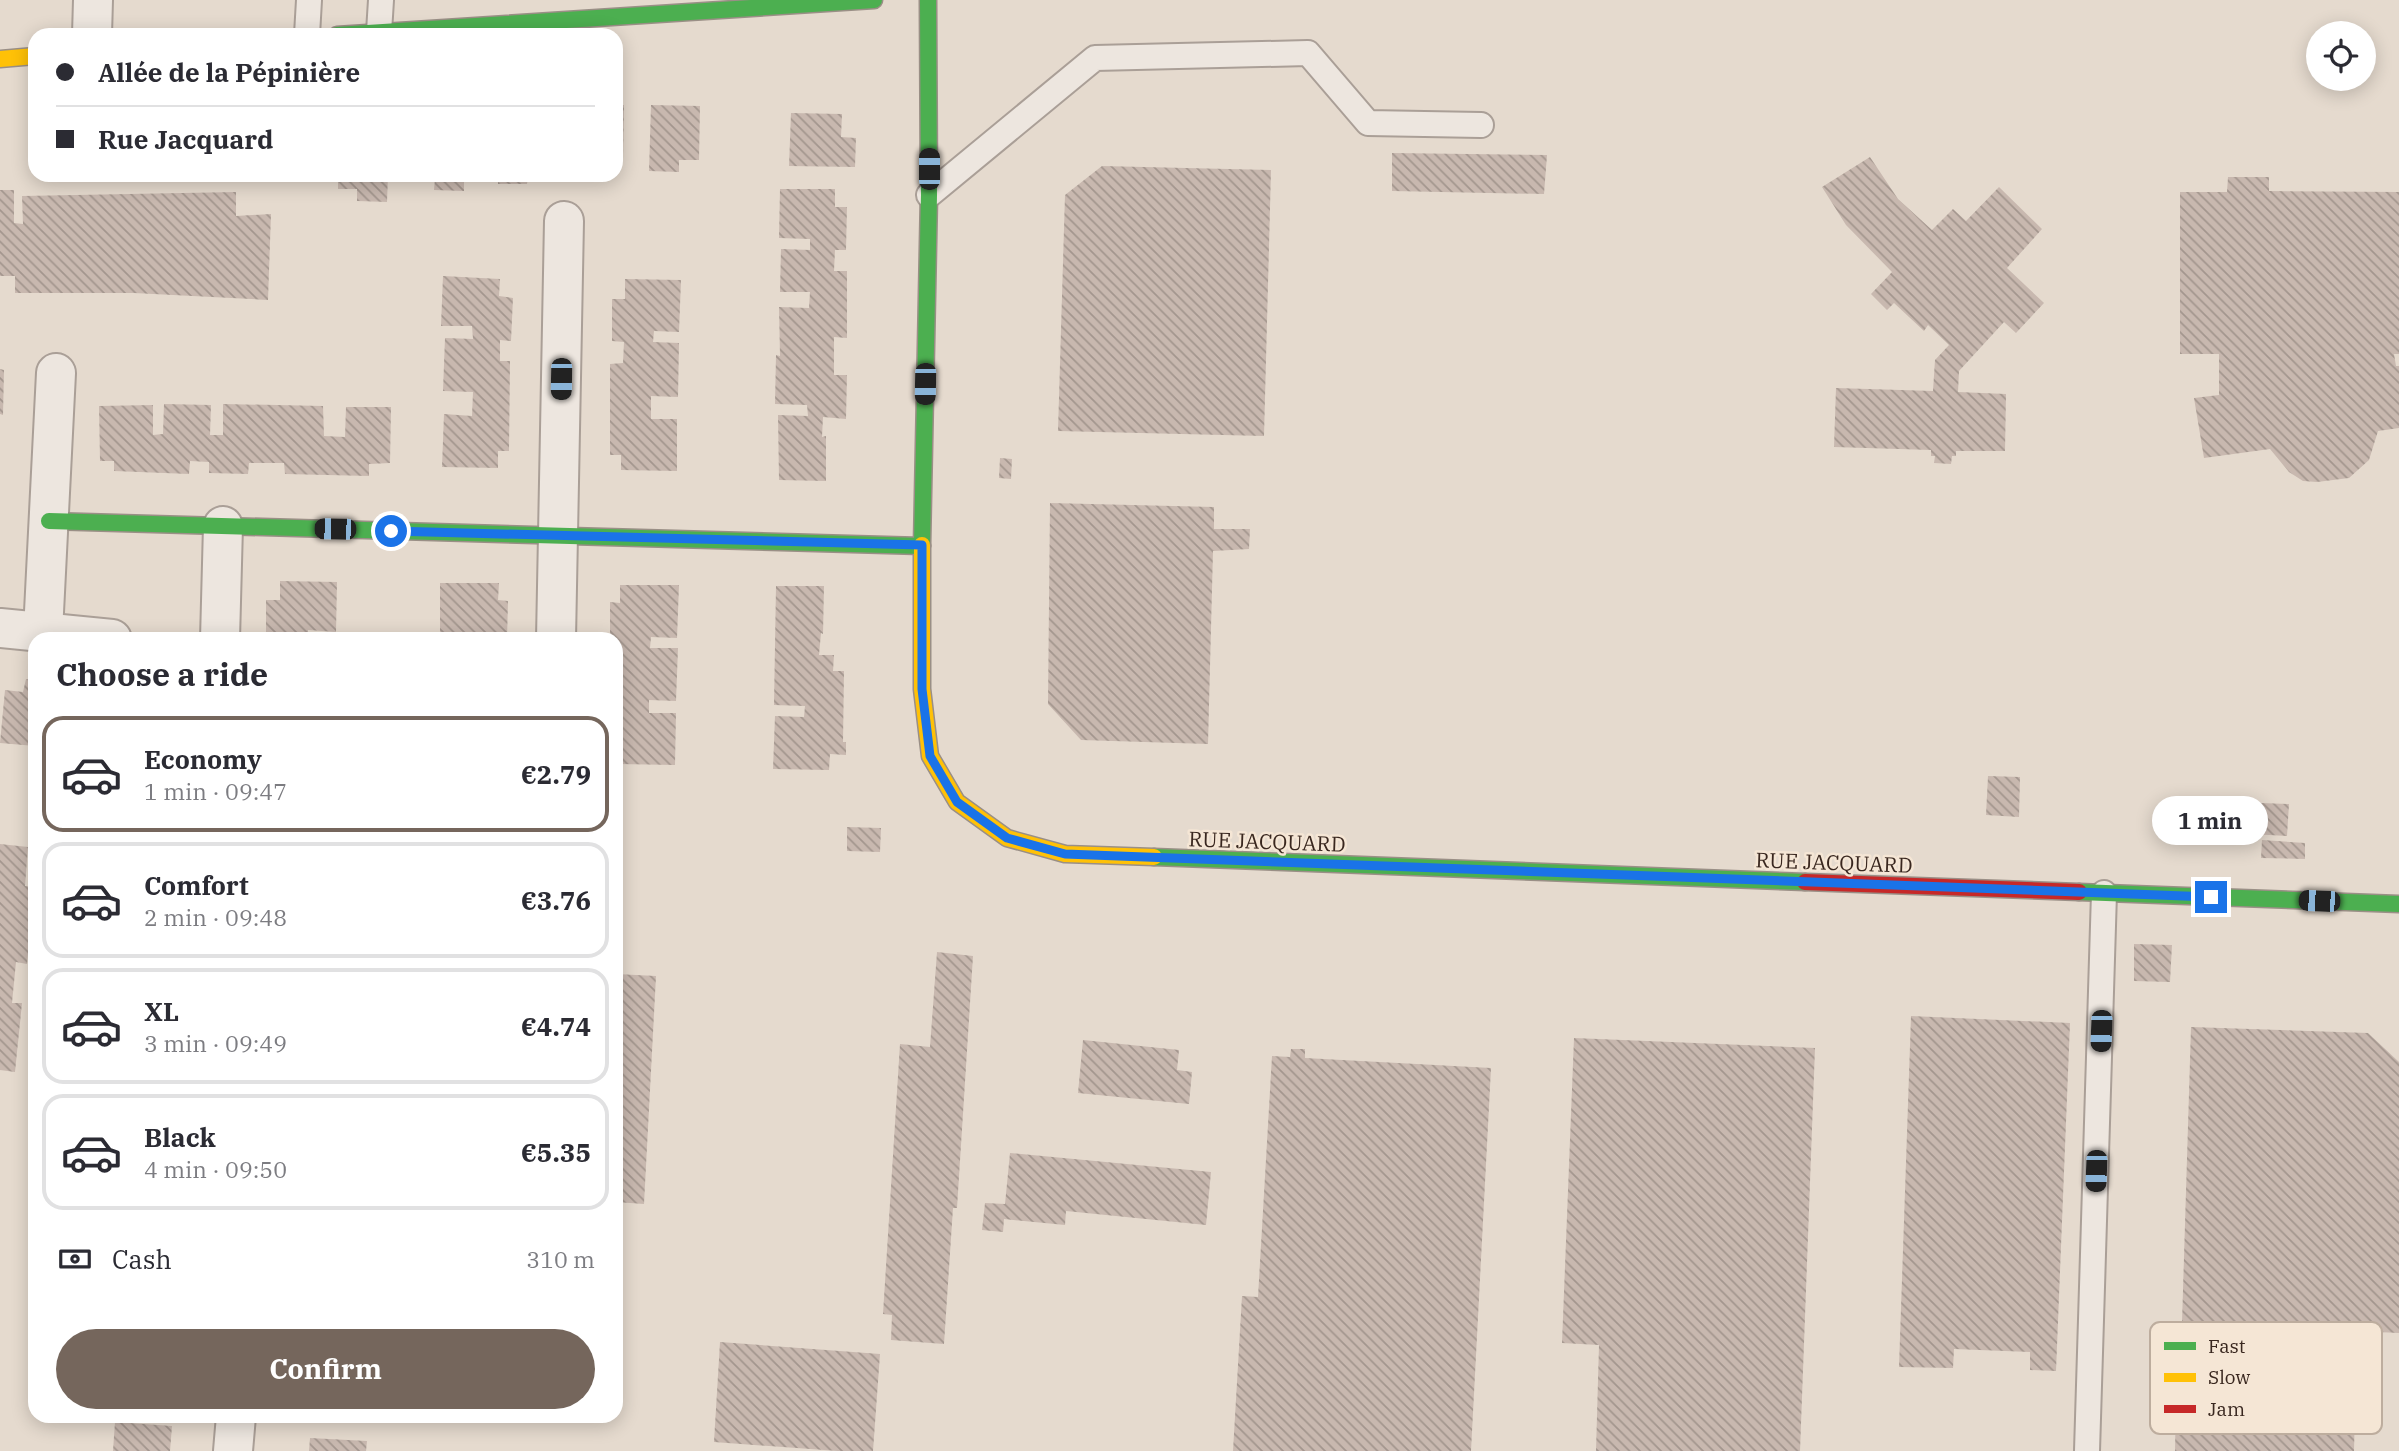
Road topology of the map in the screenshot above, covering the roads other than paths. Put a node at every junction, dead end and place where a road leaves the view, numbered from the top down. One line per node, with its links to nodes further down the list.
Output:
1 (93, 0): 6 (street)
2 (309, 0): 7 (lane)
3 (381, 0): 8 (lane)
4 (874, 0): 9 (street)
5 (928, 0): 13 (street, RUE JACQUARD)
6 (92, 28)
7 (307, 28)
8 (379, 28)
9 (441, 28)
10 (28, 57): 11 (street)
11 (0, 59)
12 (1481, 125): 13 (lane)
13 (929, 195): 19 (street, RUE JACQUARD)
14 (564, 221): 18 (street)
15 (56, 373): 16 (street)
16 (49, 521): 17 (street); 21 (street)
17 (223, 526): 18 (street); 22 (street)
18 (558, 536): 19 (street); 23 (street)
19 (922, 545): 24 (street, RUE JACQUARD)
20 (0, 628): 21 (street)
21 (43, 632)
22 (220, 632)
23 (556, 632)
24 (2104, 893): 25 (street, RUE JACQUARD); 28 (lane)
25 (2399, 904)
26 (235, 1423): 27 (street)
27 (233, 1451)
28 (2087, 1451)

